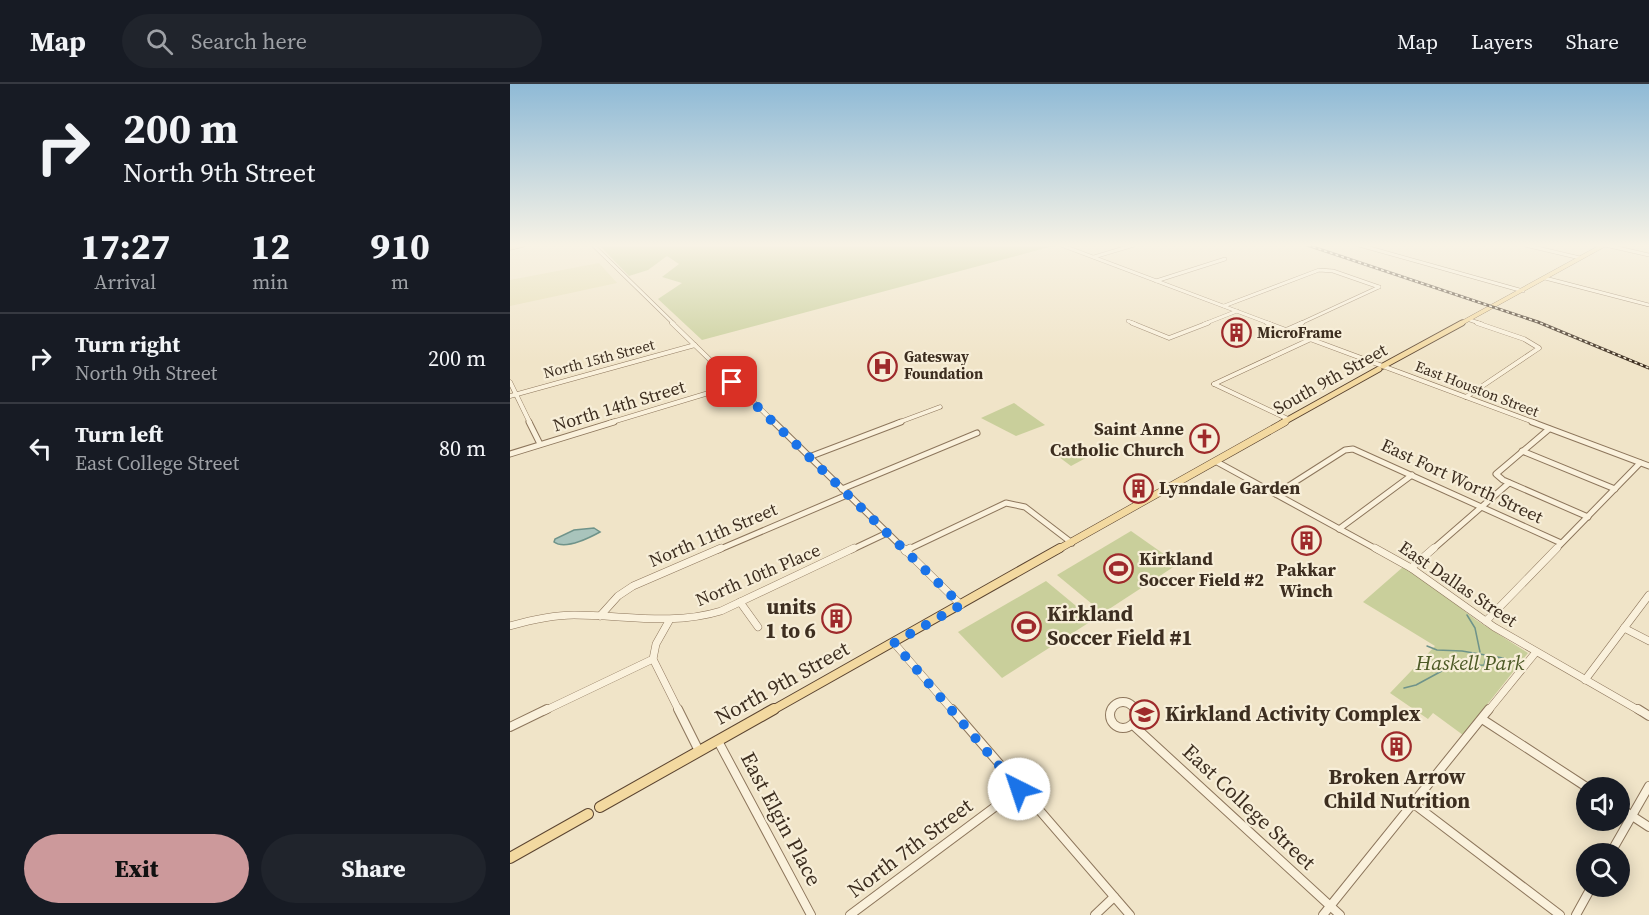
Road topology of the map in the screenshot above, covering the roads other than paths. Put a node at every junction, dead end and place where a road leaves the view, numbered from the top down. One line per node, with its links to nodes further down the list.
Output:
1 (633, 284): 16 (street)
2 (1164, 284): 10 (street)
3 (1282, 284): 10 (street)
4 (1369, 284): 14 (street)
5 (1496, 284): 8 (street)
6 (1535, 284): 8 (main road, South 9th Street)
7 (1567, 284): 9 (street)
8 (1522, 291): 12 (main road, South 9th Street)
9 (1649, 305)
10 (1224, 306): 11 (street)
11 (1237, 311): 13 (street); 14 (street)
12 (1470, 320): 17 (street); 18 (main road, South 9th Street)
13 (1128, 321)
14 (1286, 330): 15 (street)
15 (1313, 340): 18 (street, East Houston Street); 24 (street)
16 (695, 345): 20 (street); 21 (street, North 15th Street)
17 (1538, 346): 22 (street)
18 (1381, 368): 22 (street, East Houston Street); 24 (main road, South 9th Street)
19 (510, 382): 21 (street)
20 (735, 385): 27 (street, North 14th Street); 30 (street)
21 (513, 395): 27 (street)
22 (1466, 397): 25 (street, East Houston Street)
23 (940, 407): 30 (street)
24 (1288, 419): 31 (main road, South 9th Street)
25 (1549, 429): 28 (street); 32 (street, East Houston Street)
26 (977, 433): 37 (street, North 11th Street)
27 (540, 444): 29 (street, North 14th Street)
28 (1522, 451): 35 (street); 36 (street)
29 (510, 454)
30 (809, 457): 37 (street)
31 (1217, 462): 38 (street, East Dallas Street); 43 (main road, South 9th Street)
32 (1640, 463): 33 (street, East Houston Street); 36 (street)
33 (1649, 466)
34 (1412, 475): 38 (street, East Fort Worth Street); 39 (street, East Fort Worth Street); 41 (street)
35 (1509, 483): 39 (street); 40 (street)
36 (1615, 489): 40 (street)
37 (844, 492): 42 (street); 50 (street, North 11th Street)
38 (1276, 494): 41 (street, East Dallas Street)
39 (1482, 507): 44 (street, East Fort Worth Street); 46 (street)
40 (1588, 517): 44 (street)
41 (1339, 529): 46 (street, East Dallas Street)
42 (887, 533): 45 (street); 48 (street, North 10th Place)
43 (1072, 543): 45 (street); 49 (main road, North 9th Street)
44 (1561, 543): 52 (street)
45 (905, 551): 49 (street)
46 (1411, 568): 52 (street, East Dallas Street)
47 (1649, 595): 55 (street)
48 (740, 602): 51 (street, North 10th Place); 54 (street)
49 (961, 605): 57 (main road, North 9th Street)
50 (600, 616): 51 (street, North 10th Place); 53 (street)
51 (669, 621): 59 (street)
52 (1486, 621): 58 (street, East Dallas Street)
53 (510, 626)
54 (758, 627)
55 (1624, 628): 56 (street); 60 (street)
56 (1649, 641)
57 (894, 643): 65 (main road, North 9th Street); 69 (street)
58 (1536, 652): 60 (street, East Dallas Street); 62 (street)
59 (653, 659): 64 (street); 66 (street)
60 (1586, 680): 61 (street, East Dallas Street)
61 (1649, 716)
62 (1482, 719): 67 (street); 70 (street)
63 (1133, 725): 79 (street, East College Street)
64 (510, 727)
65 (718, 741): 66 (main road, North 9th Street); 80 (street, East Elgin Place)
66 (699, 751): 71 (main road, North 9th Street)
67 (1576, 780)
68 (1649, 786): 73 (street)
69 (1019, 789): 77 (street); 81 (street, North 7th Street)
70 (1414, 804): 79 (street); 86 (street)
71 (600, 807): 72 (street, North 9th Street)
72 (588, 814): 76 (main road, North 9th Street)
73 (1632, 816): 74 (street); 75 (street)
74 (1649, 827)
75 (1616, 843)
76 (510, 858)
77 (1114, 897): 82 (street); 83 (street)
78 (1586, 897): 87 (street)
79 (1331, 906): 84 (street); 85 (street, East College Street)
80 (811, 915)
81 (850, 915)
82 (1095, 915)
83 (1130, 915)
84 (1323, 915)
85 (1340, 915)
86 (1560, 915)
87 (1576, 915)

